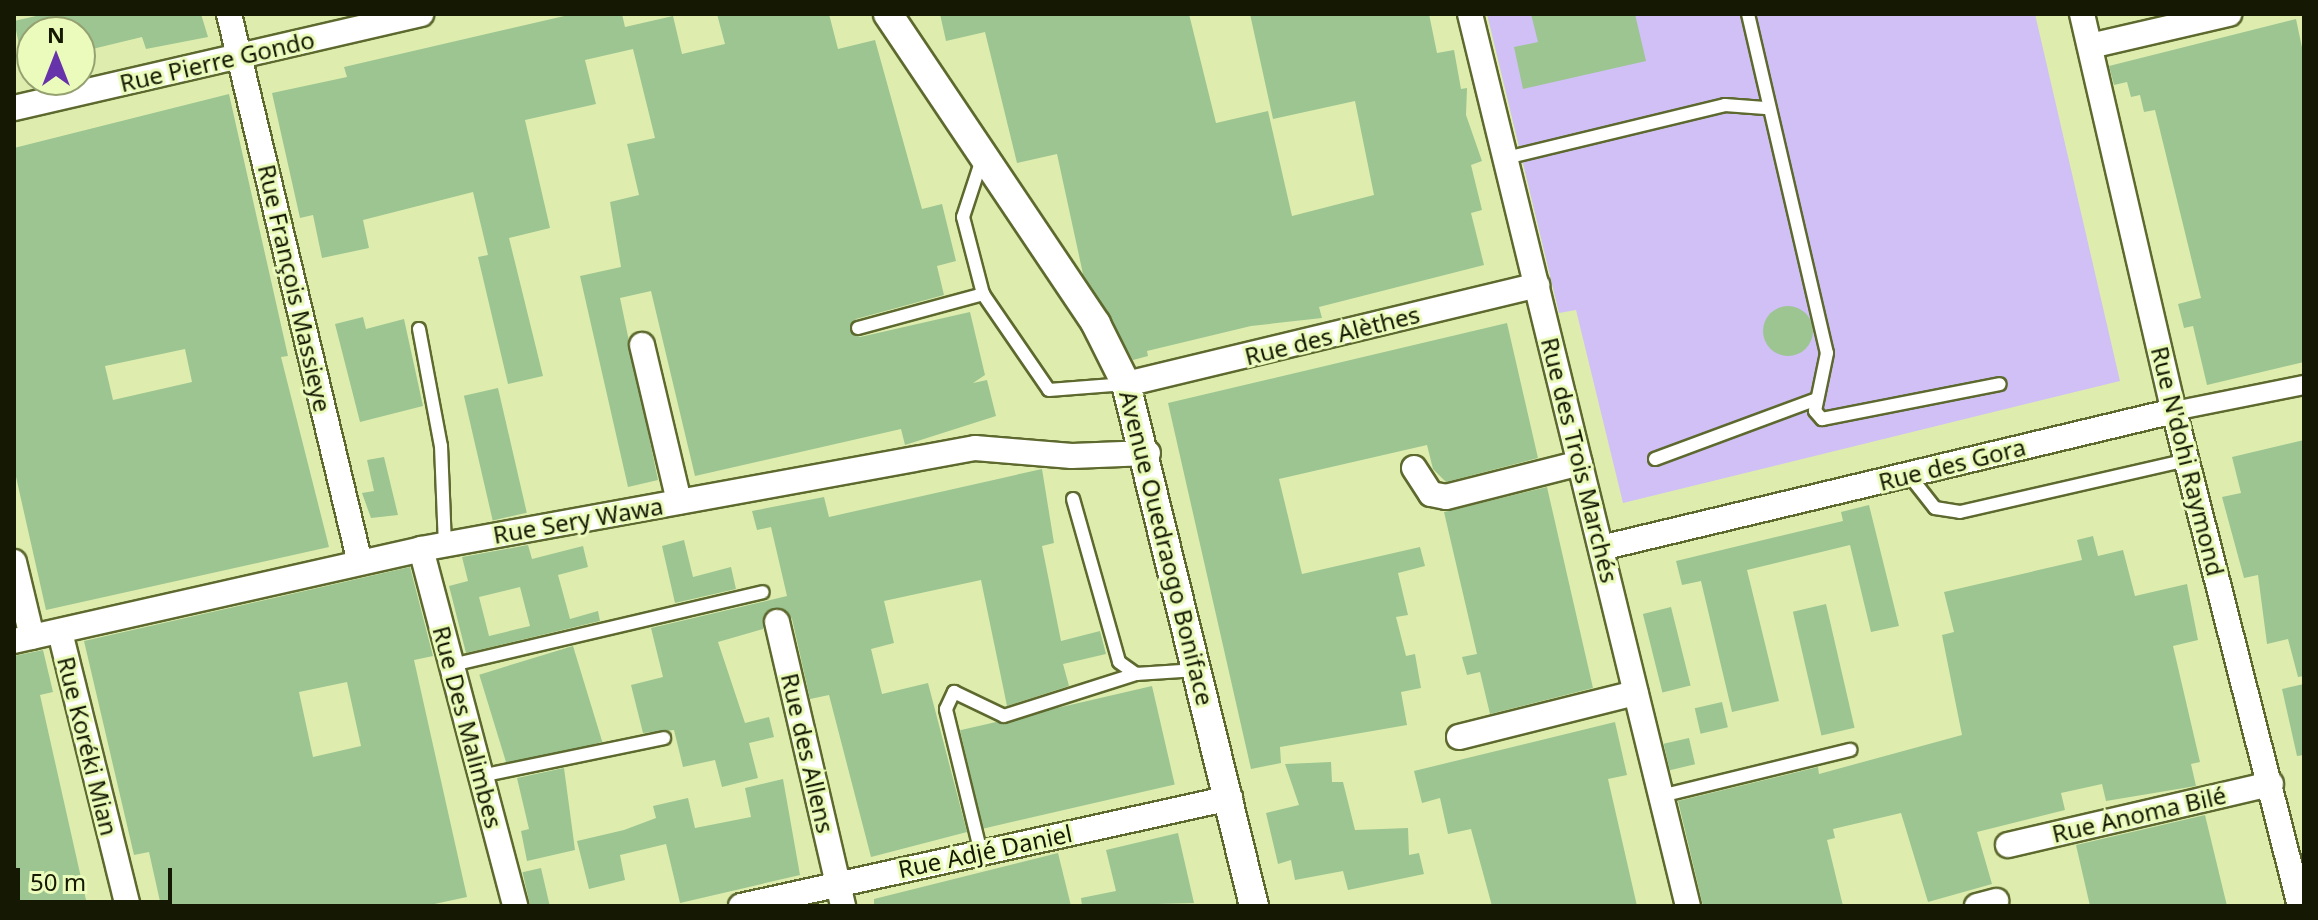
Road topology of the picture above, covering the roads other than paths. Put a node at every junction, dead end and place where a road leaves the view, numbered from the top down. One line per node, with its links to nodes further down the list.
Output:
1 (229, 14): 9 (street, Rue François Massieye)
2 (421, 14): 9 (street, Rue Pierre Gondo)
3 (888, 14): 12 (street, Avenue Ouedraogo Boniface)
4 (1470, 14): 13 (street, Rue des Trois Marchés)
5 (1748, 14): 11 (lane)
6 (2082, 14): 8 (street, Rue N'dohi Raymond)
7 (2229, 14): 8 (street)
8 (2090, 46): 23 (street, Rue N'dohi Raymond)
9 (239, 56): 10 (street, Rue Pierre Gondo); 35 (street, Rue François Massieye)
10 (14, 108)
11 (1765, 108): 13 (lane); 22 (lane)
12 (983, 156): 15 (lane); 19 (street, Avenue Ouedraogo Boniface)
13 (1506, 158): 14 (street, Rue des Trois Marchés)
14 (1537, 285): 19 (street, Rue des Alèthes); 27 (street, Rue des Trois Marchés)
15 (983, 294): 16 (lane); 19 (lane)
16 (858, 328)
17 (419, 329): 32 (lane)
18 (642, 345): 31 (street)
19 (1126, 384): 24 (street, Avenue Ouedraogo Boniface)
20 (2000, 384): 22 (lane)
21 (2304, 385): 23 (street, Rue des Gora)
22 (1817, 399): 25 (lane)
23 (2174, 411): 26 (street, Rue N'dohi Raymond); 29 (street, Rue des Gora)
24 (1148, 453): 31 (street, Rue Sery Wawa); 41 (street, Avenue Ouedraogo Boniface)
25 (1655, 459)
26 (2187, 460): 29 (lane); 48 (street, Rue N'dohi Raymond)
27 (1580, 463): 28 (street); 33 (street, Rue des Trois Marchés)
28 (1414, 468)
29 (1909, 475): 33 (street, Rue des Gora)
30 (1073, 499): 42 (lane)
31 (679, 502): 32 (street, Rue Sery Wawa)
32 (433, 547): 35 (street, Rue Sery Wawa); 40 (street, Rue Des Malimbes)
33 (1601, 548): 43 (street, Rue des Trois Marchés)
34 (14, 562): 39 (street)
35 (360, 563): 38 (street, Rue Sery Wawa)
36 (763, 592): 40 (lane)
37 (777, 622): 53 (street, Rue des Allens)
38 (60, 632): 39 (street, Rue Sery Wawa); 55 (street, Rue Koréki Mian)
39 (23, 639)
40 (452, 665): 47 (street, Rue Des Malimbes)
41 (1200, 670): 42 (lane); 50 (street, Avenue Ouedraogo Boniface)
42 (1136, 674): 52 (lane)
43 (1636, 693): 44 (street); 49 (street, Rue des Trois Marchés)
44 (1459, 737)
45 (664, 738): 47 (lane)
46 (1850, 750): 49 (lane)
47 (481, 776): 56 (street, Rue Des Malimbes)
48 (2271, 784): 51 (street, Rue Anoma Bilé); 54 (street, Rue N'dohi Raymond)
49 (1661, 796): 59 (street, Rue des Trois Marchés)
50 (1230, 798): 52 (street, Rue Adjé Daniel); 58 (street, Avenue Ouedraogo Boniface)
51 (2008, 845)
52 (981, 853): 53 (street, Rue Adjé Daniel)
53 (841, 895): 57 (street, Rue Adjé Daniel)
54 (2300, 899)
55 (128, 906)
56 (515, 906)
57 (741, 906)
58 (1254, 906)
59 (1688, 906)

